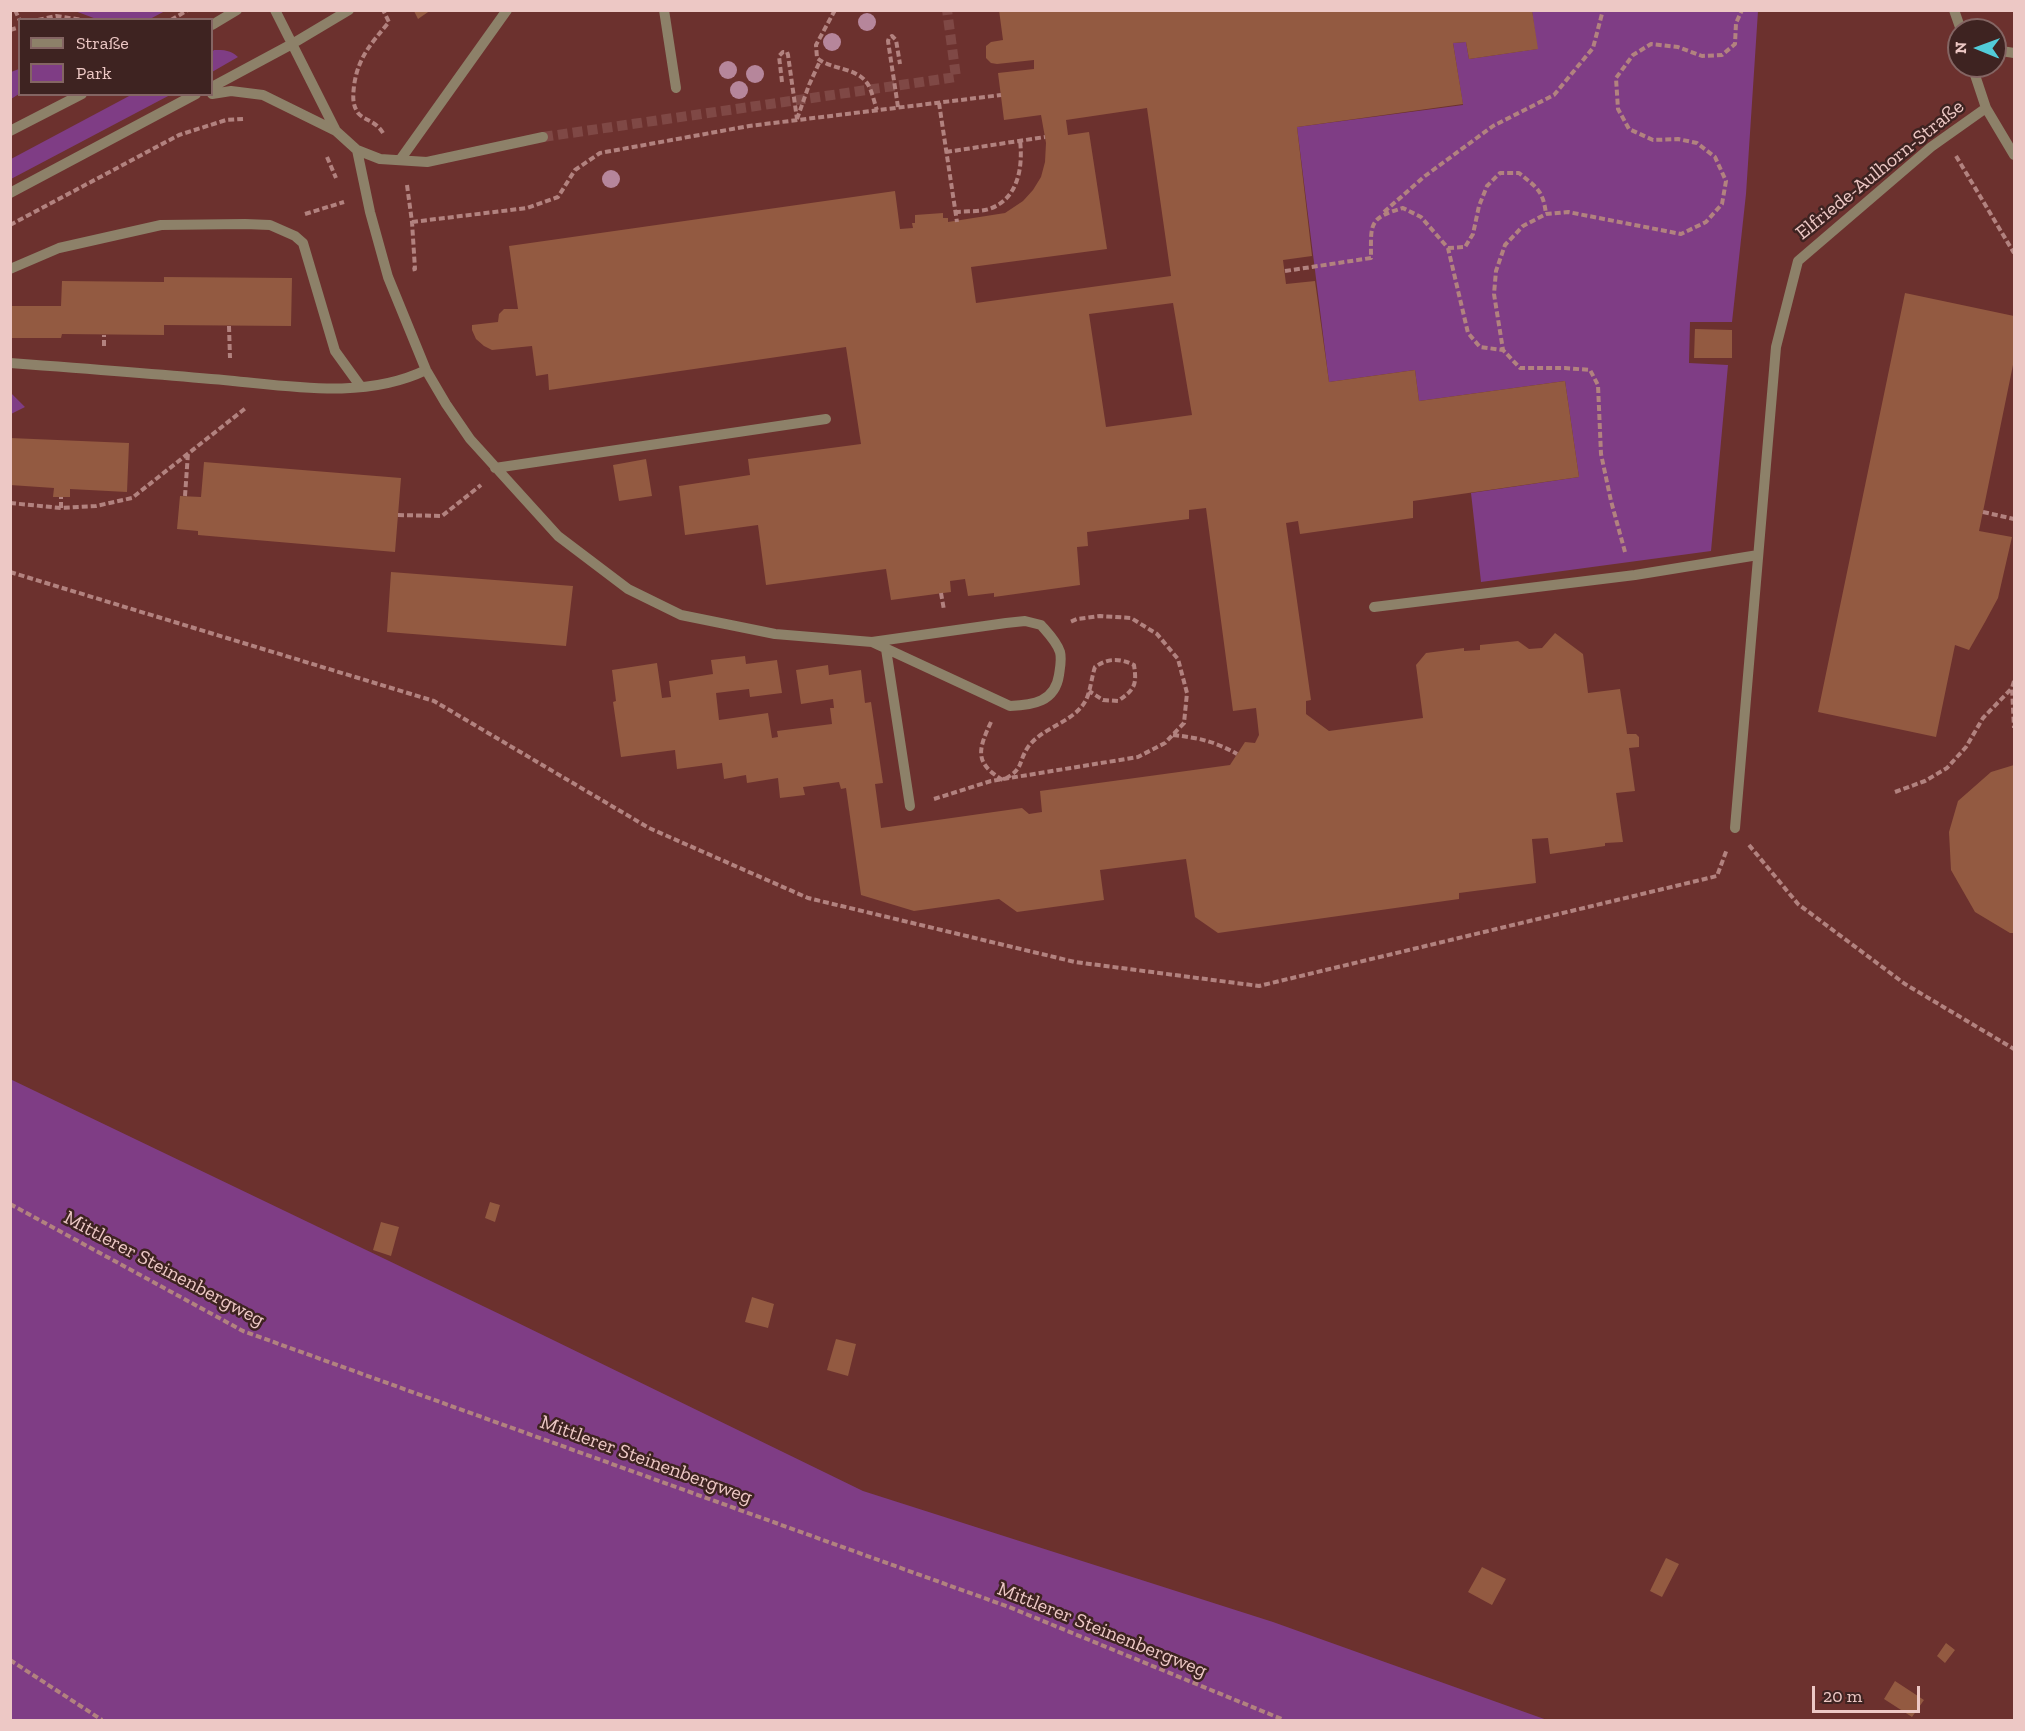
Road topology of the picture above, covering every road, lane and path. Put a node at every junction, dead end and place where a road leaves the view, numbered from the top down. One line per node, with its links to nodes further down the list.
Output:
1 (188, 10): 13 (path)
2 (237, 10): 14 (street)
3 (275, 10): 15 (street)
4 (349, 10): 15 (street)
5 (383, 10): 44 (path)
6 (507, 10): 44 (street)
7 (664, 10): 21 (street)
8 (835, 10): 16 (path)
9 (1603, 10): 51 (path)
10 (1742, 10): 52 (path)
11 (47, 18): 12 (path)
12 (70, 18)
13 (174, 18)
14 (213, 24)
15 (292, 44): 20 (street); 33 (street)
16 (820, 61): 29 (path); 31 (path)
17 (900, 64): 27 (path)
18 (1976, 78): 28 (street, Elfriede-Aulhorn-Straße)
19 (783, 82): 31 (path)
20 (213, 86)
21 (676, 88)
22 (213, 94): 33 (street)
23 (1000, 95): 26 (path)
24 (78, 96): 32 (street)
25 (192, 97): 48 (street)
26 (939, 103): 27 (path); 41 (path)
27 (898, 108): 29 (path)
28 (1986, 108): 37 (street, Elfriede-Aulhorn-Straße); 38 (street, Elfriede-Aulhorn-Straße)
29 (877, 110): 31 (path)
30 (246, 119): 55 (path)
31 (797, 120): 53 (path)
32 (10, 131)
33 (336, 131): 40 (street)
34 (2014, 133): 38 (street)
35 (1045, 136): 39 (path)
36 (543, 137): 44 (street)
37 (1945, 137): 57 (path); 78 (street, Elfriede-Aulhorn-Straße)
38 (2004, 137): 43 (street, Elfriede-Aulhorn-Straße)
39 (1020, 140): 41 (path); 50 (path)
40 (357, 150): 44 (street); 60 (street)
41 (946, 152): 50 (path)
42 (325, 155): 45 (path)
43 (2014, 155)
44 (400, 160)
45 (338, 183)
46 (408, 186): 53 (path)
47 (343, 192): 49 (path)
48 (10, 193)
49 (347, 201)
50 (955, 213): 54 (path)
51 (1381, 214): 56 (path); 59 (path)
52 (1546, 214): 56 (path); 62 (path)
53 (412, 222): 60 (path)
54 (957, 222)
55 (10, 225)
56 (1448, 248): 62 (path)
57 (2014, 253)
58 (10, 268): 67 (street)
59 (1285, 271)
60 (388, 277): 64 (street)
61 (229, 326): 65 (path)
62 (1503, 350): 80 (path)
63 (10, 363): 65 (street)
64 (426, 370): 67 (street); 70 (street)
65 (231, 380): 66 (street)
66 (264, 383): 67 (street); 69 (path)
67 (361, 387)
68 (826, 419): 70 (street)
69 (188, 452): 71 (path); 74 (path)
70 (495, 468): 76 (path); 83 (street)
71 (184, 496)
72 (61, 497): 74 (path)
73 (10, 503): 74 (path)
74 (61, 508)
75 (1983, 512): 77 (path)
76 (398, 515)
77 (2014, 519)
78 (1758, 555): 80 (street); 92 (street)
79 (10, 572): 92 (path)
80 (1635, 575): 81 (street)
81 (1374, 607)
82 (1047, 632): 83 (street); 84 (street); 88 (path)
83 (872, 642): 84 (street)
84 (886, 649): 91 (street)
85 (2014, 681): 86 (path)
86 (2012, 688): 87 (path); 90 (path)
87 (2014, 728)
88 (1173, 735): 89 (path); 91 (path)
89 (1237, 754)
90 (1895, 792)
91 (910, 806)
92 (1735, 828): 93 (path)
93 (2014, 1049)
94 (10, 1204): 97 (path, Mittlerer Steinenbergweg)
95 (10, 1660): 96 (path)
96 (102, 1720)
97 (1284, 1720)

